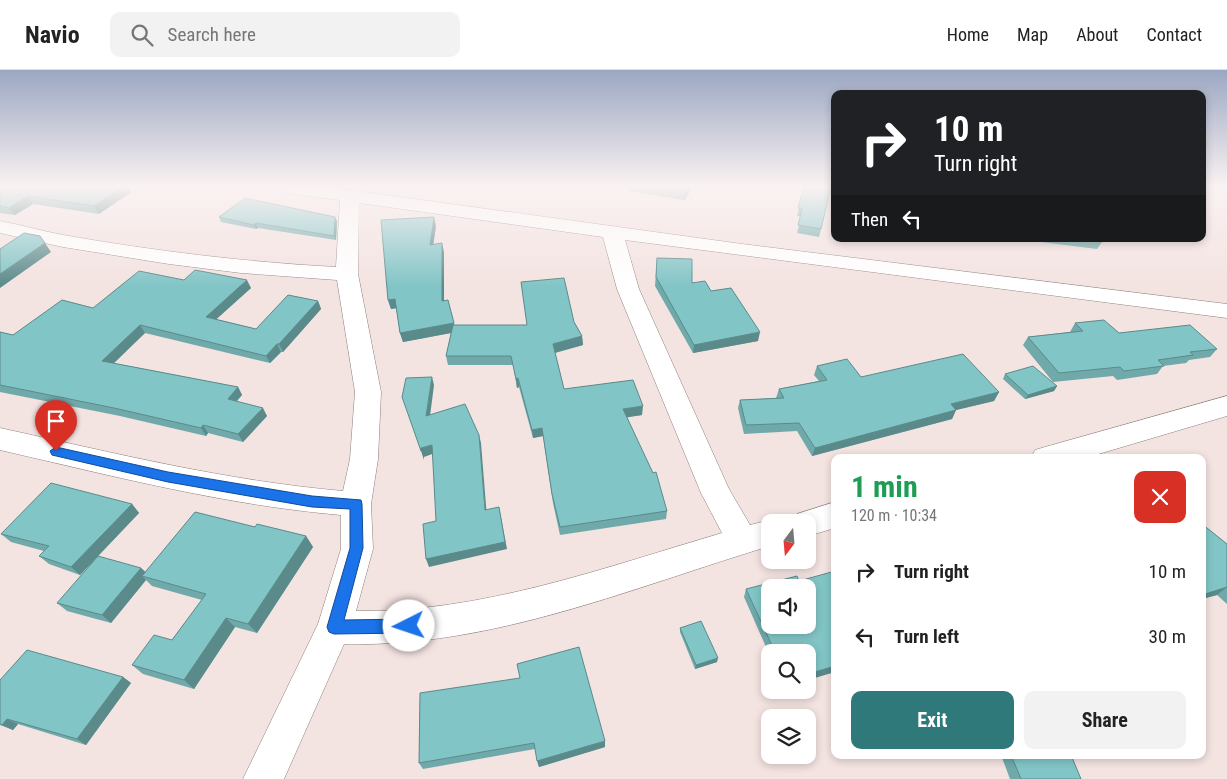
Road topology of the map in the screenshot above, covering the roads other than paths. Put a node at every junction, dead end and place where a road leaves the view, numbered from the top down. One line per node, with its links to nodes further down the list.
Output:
1 (349, 220): 5 (street)
2 (525, 220): 4 (street)
3 (0, 227): 5 (street)
4 (612, 232): 6 (street); 13 (street)
5 (348, 274): 10 (street)
6 (1227, 311)
7 (1227, 406): 9 (street)
8 (0, 439): 10 (street)
9 (1059, 454)
10 (356, 504): 14 (street)
11 (831, 516): 12 (street)
12 (816, 521)
13 (756, 537): 14 (street)
14 (334, 627): 15 (street)
15 (264, 779)

